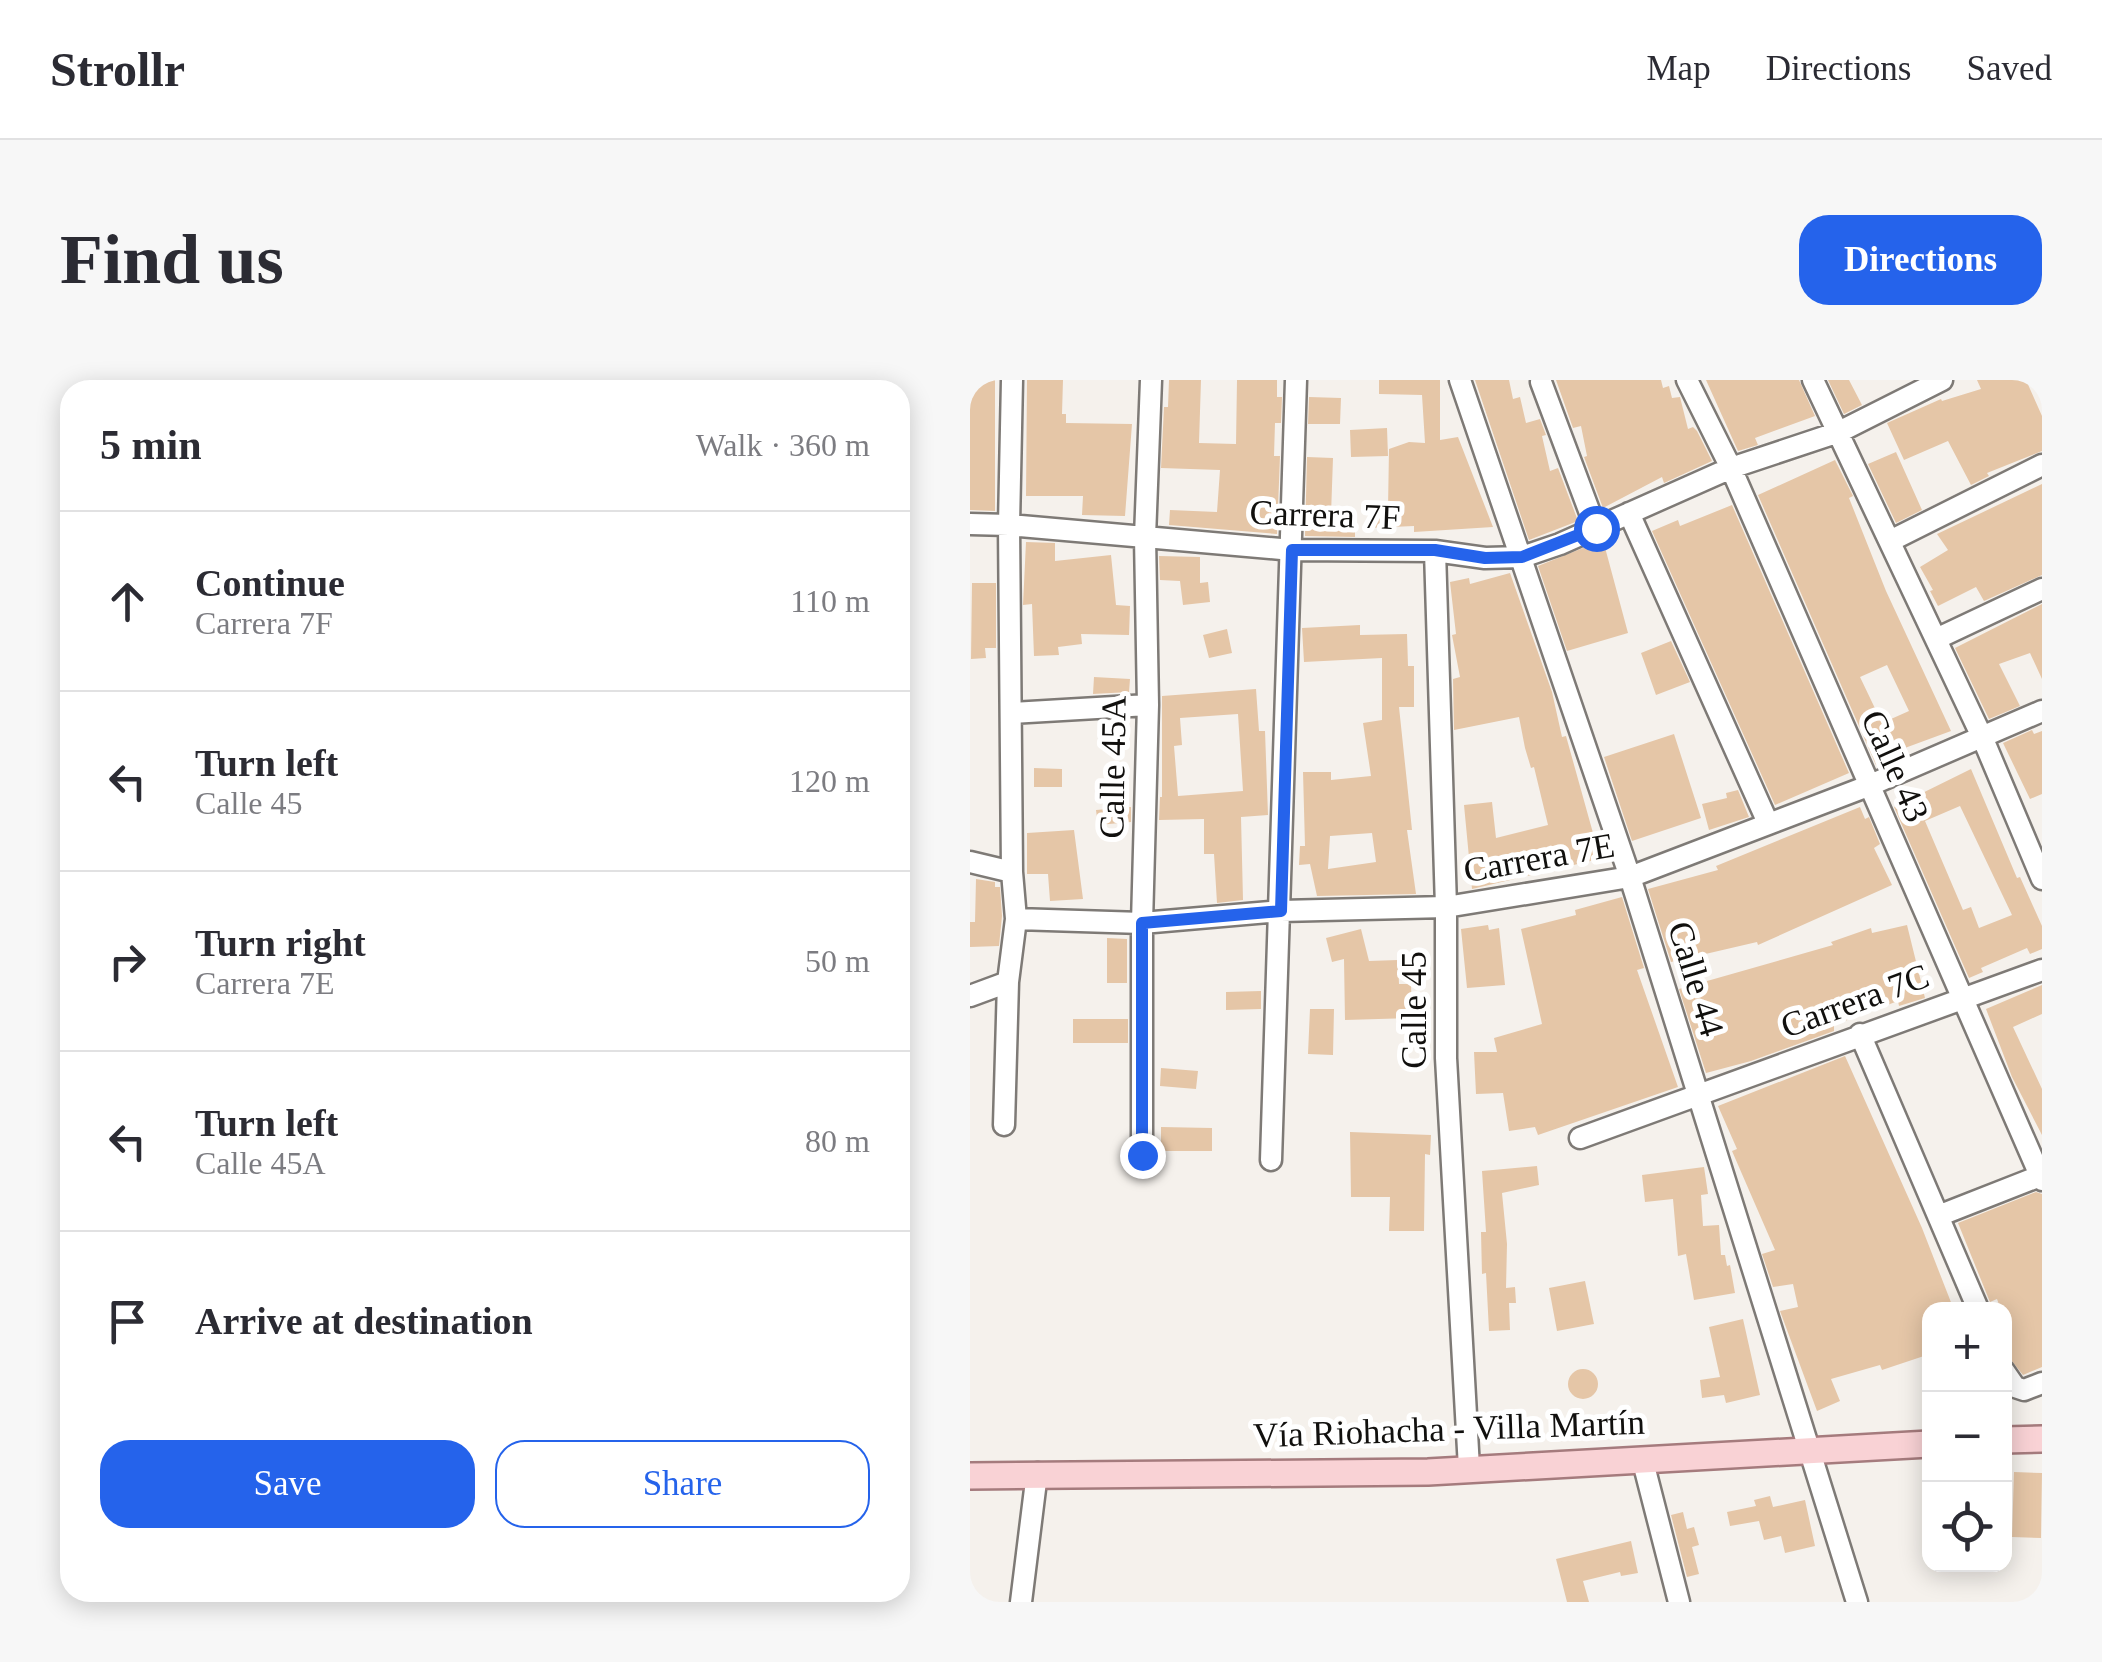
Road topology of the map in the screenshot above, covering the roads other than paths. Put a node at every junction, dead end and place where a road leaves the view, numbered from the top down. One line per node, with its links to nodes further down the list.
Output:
1 (1012, 380): 14 (street)
2 (1151, 380): 16 (street, Calle 45A)
3 (1296, 380): 18 (street)
4 (1460, 380): 20 (street, Calle 44)
5 (1687, 380): 11 (street, Calle 43)
6 (1813, 380): 9 (street)
7 (1942, 380): 9 (street, Carrera 7F)
8 (1541, 382): 15 (street)
9 (1838, 432): 11 (street, Carrera 7F); 17 (street)
10 (2042, 465): 17 (street)
11 (1731, 468): 12 (street, Carrera 7F); 27 (street, Calle 43)
12 (1629, 513): 15 (street, Carrera 7F); 28 (street)
13 (970, 524): 14 (street, Carrera 7F)
14 (1010, 524): 16 (street, Carrera 7F); 25 (street)
15 (1596, 528): 20 (street, Carrera 7F)
16 (1145, 536): 18 (street, Carrera 7F); 23 (street, Calle 45A)
17 (1890, 541): 22 (street)
18 (1292, 550): 19 (street, Carrera 7F); 34 (street)
19 (1435, 550): 20 (street, Carrera 7F); 33 (street, Calle 45)
20 (1522, 557): 31 (street, Calle 44)
21 (2042, 589): 22 (street)
22 (1936, 639): 26 (street)
23 (1148, 705): 25 (street); 36 (street, Calle 45A)
24 (2042, 711): 26 (street, Carrera 7E)
25 (1012, 713): 30 (street)
26 (1983, 739): 27 (street, Carrera 7E); 32 (street)
27 (1868, 786): 28 (street, Carrera 7E); 40 (street, Calle 43)
28 (1768, 823): 31 (street, Carrera 7E)
29 (970, 862): 30 (street)
30 (1012, 872): 35 (street)
31 (1630, 877): 33 (street, Carrera 7E); 42 (street, Calle 44)
32 (2042, 878)
33 (1446, 907): 34 (street, Carrera 7E); 57 (street, Calle 45)
34 (1281, 911): 36 (street, Carrera 7E); 46 (street)
35 (1016, 919): 36 (street, Carrera 7E); 38 (street)
36 (1142, 923): 45 (street, Calle 45A)
37 (2042, 970): 40 (street, Carrera 7C)
38 (1008, 982): 39 (street); 43 (street)
39 (970, 996)
40 (1962, 996): 41 (street, Carrera 7C); 47 (street, Calle 43)
41 (1860, 1034): 42 (street, Carrera 7C); 48 (street)
42 (1697, 1093): 44 (street, Carrera 7C); 55 (street, Calle 44)
43 (1004, 1124)
44 (1580, 1138)
45 (1142, 1155)
46 (1270, 1160)
47 (2041, 1178): 48 (street)
48 (1938, 1216): 49 (street)
49 (1975, 1302)
50 (2012, 1383): 51 (street)
51 (2042, 1383)
52 (2042, 1439): 53 (main road)
53 (2012, 1440)
54 (1922, 1444): 55 (main road, Vía Riohacha - Villa Martín)
55 (1809, 1450): 56 (main road, Vía Riohacha - Villa Martín); 62 (street, Calle 44)
56 (1642, 1458): 57 (main road, Vía Riohacha - Villa Martín); 61 (street)
57 (1469, 1468): 58 (main road, Vía Riohacha - Villa Martín)
58 (1037, 1473): 59 (main road, Vía Riohacha - Villa Martín); 60 (street)
59 (970, 1476)
60 (1021, 1602)
61 (1679, 1602)
62 (1858, 1602)

